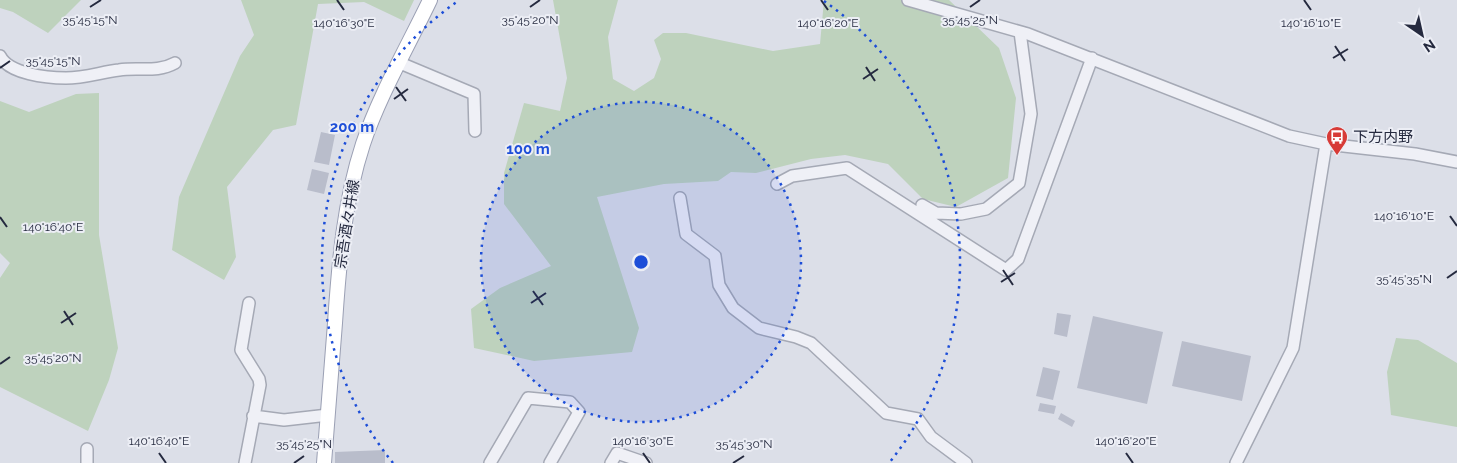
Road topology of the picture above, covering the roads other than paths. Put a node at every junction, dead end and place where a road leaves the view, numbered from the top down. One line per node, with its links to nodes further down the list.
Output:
1 (430, 0): 7 (main road, 宗吾酒々井線)
2 (908, 0): 3 (street)
3 (1020, 32): 5 (street); 13 (street)
4 (0, 56): 6 (street)
5 (1092, 58): 9 (street); 11 (street)
6 (175, 63)
7 (400, 63): 8 (street); 15 (main road, 宗吾酒々井線)
8 (475, 131)
9 (1326, 144): 10 (street); 26 (street)
10 (1457, 162)
11 (777, 184)
12 (680, 198): 25 (street)
13 (922, 205)
14 (250, 303): 16 (street)
15 (328, 415): 16 (street); 20 (main road, 宗吾酒々井線)
16 (253, 416): 19 (street)
17 (88, 449): 18 (street)
18 (87, 463)
19 (245, 463)
20 (324, 463)
21 (490, 463): 22 (street)
22 (550, 463)
23 (611, 463): 24 (street)
24 (646, 463)
25 (966, 463)
26 (1236, 463)

